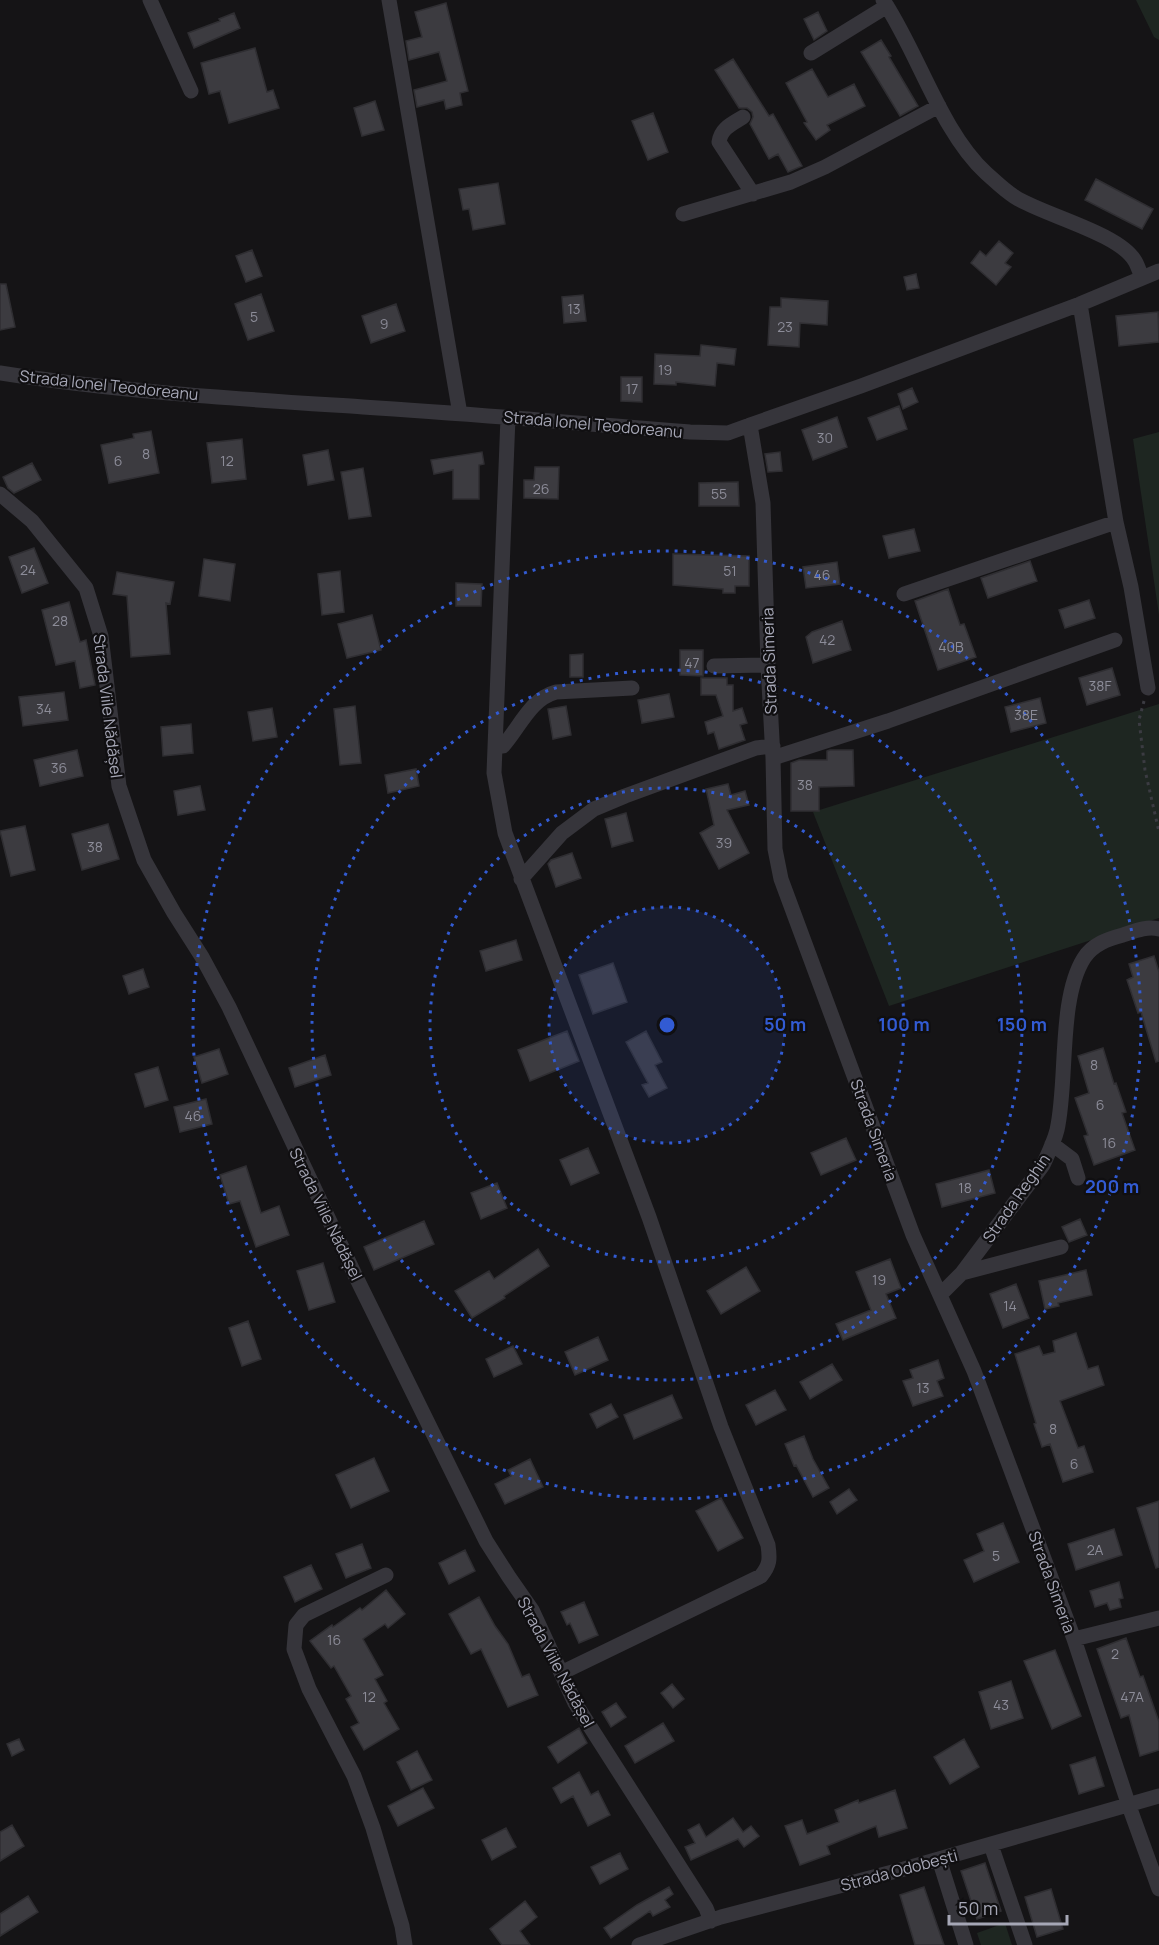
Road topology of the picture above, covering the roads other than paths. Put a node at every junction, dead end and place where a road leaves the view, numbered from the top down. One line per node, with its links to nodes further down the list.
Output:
1 (150, 0): 5 (street)
2 (389, 0): 14 (street)
3 (885, 3): 4 (street); 6 (street)
4 (811, 53)
5 (191, 91)
6 (939, 106): 8 (street); 11 (street)
7 (743, 117): 8 (street)
8 (753, 194): 9 (street)
9 (683, 214)
10 (1159, 271): 11 (street, Strada Ionel Teodoreanu)
11 (1142, 278): 12 (street, Strada Ionel Teodoreanu)
12 (1080, 304): 16 (street, Strada Ionel Teodoreanu); 18 (street)
13 (0, 373): 14 (street, Strada Ionel Teodoreanu)
14 (460, 414): 15 (street, Strada Ionel Teodoreanu)
15 (508, 417): 16 (street, Strada Ionel Teodoreanu); 25 (street)
16 (750, 426): 21 (street, Strada Simeria)
17 (0, 494): 37 (street, Strada Viile Nădășel)
18 (1116, 522): 19 (street); 24 (street)
19 (904, 594)
20 (1115, 640): 26 (street)
21 (768, 665): 22 (street); 26 (street, Strada Simeria)
22 (714, 666)
23 (632, 688): 25 (street)
24 (1148, 688)
25 (496, 746): 27 (street)
26 (773, 752): 27 (street); 33 (street, Strada Simeria)
27 (521, 879): 37 (street)
28 (1159, 928): 29 (street, Strada Reghin)
29 (1052, 1144): 30 (street); 32 (street, Strada Reghin)
30 (1078, 1178)
31 (1061, 1246): 32 (street)
32 (962, 1273): 33 (street, Strada Reghin)
33 (941, 1294): 36 (street, Strada Simeria)
34 (386, 1575): 44 (street)
35 (1159, 1618): 36 (street)
36 (1074, 1639): 39 (street, Strada Simeria)
37 (561, 1673): 43 (street, Strada Viile Nădășel)
38 (1159, 1796): 39 (street, Strada Odobești)
39 (1129, 1806): 40 (street, Strada Odobești); 42 (street, Strada Simeria)
40 (991, 1845): 41 (street, Strada Odobești); 47 (street)
41 (939, 1859): 43 (street, Strada Odobești); 46 (street)
42 (1159, 1888)
43 (711, 1921): 45 (street, Strada Odobești)
44 (405, 1945)
45 (639, 1945)
46 (966, 1945)
47 (1025, 1945)

